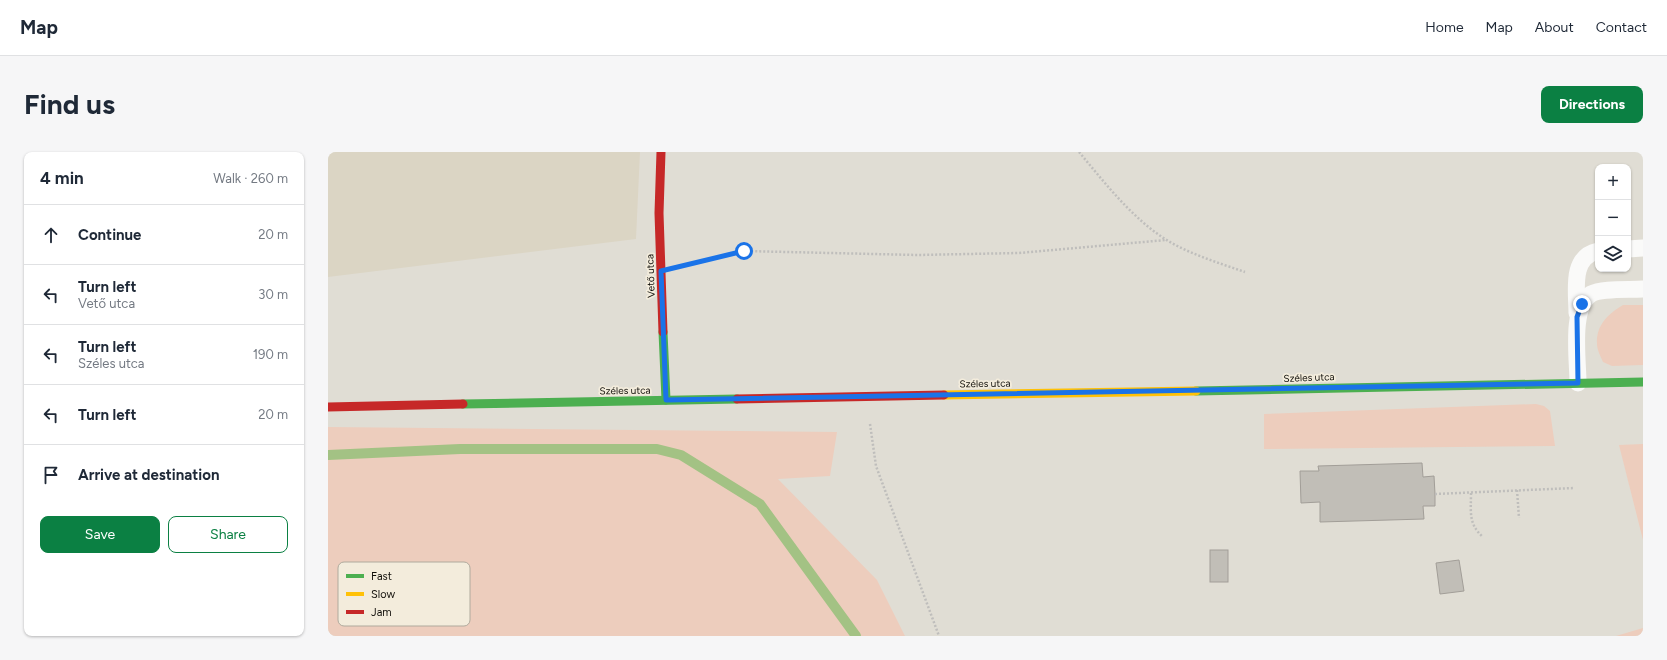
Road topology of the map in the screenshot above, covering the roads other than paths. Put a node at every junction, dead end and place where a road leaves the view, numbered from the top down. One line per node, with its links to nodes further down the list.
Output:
1 (662, 152): 9 (street, Vető utca)
2 (1643, 248): 3 (lane)
3 (1631, 249)
4 (1595, 251): 6 (lane)
5 (1643, 289): 6 (lane)
6 (1577, 317): 8 (lane)
7 (1643, 382): 8 (street, Széles utca)
8 (1578, 383): 9 (street, Széles utca)
9 (666, 400): 10 (street, Széles utca)
10 (328, 407)

